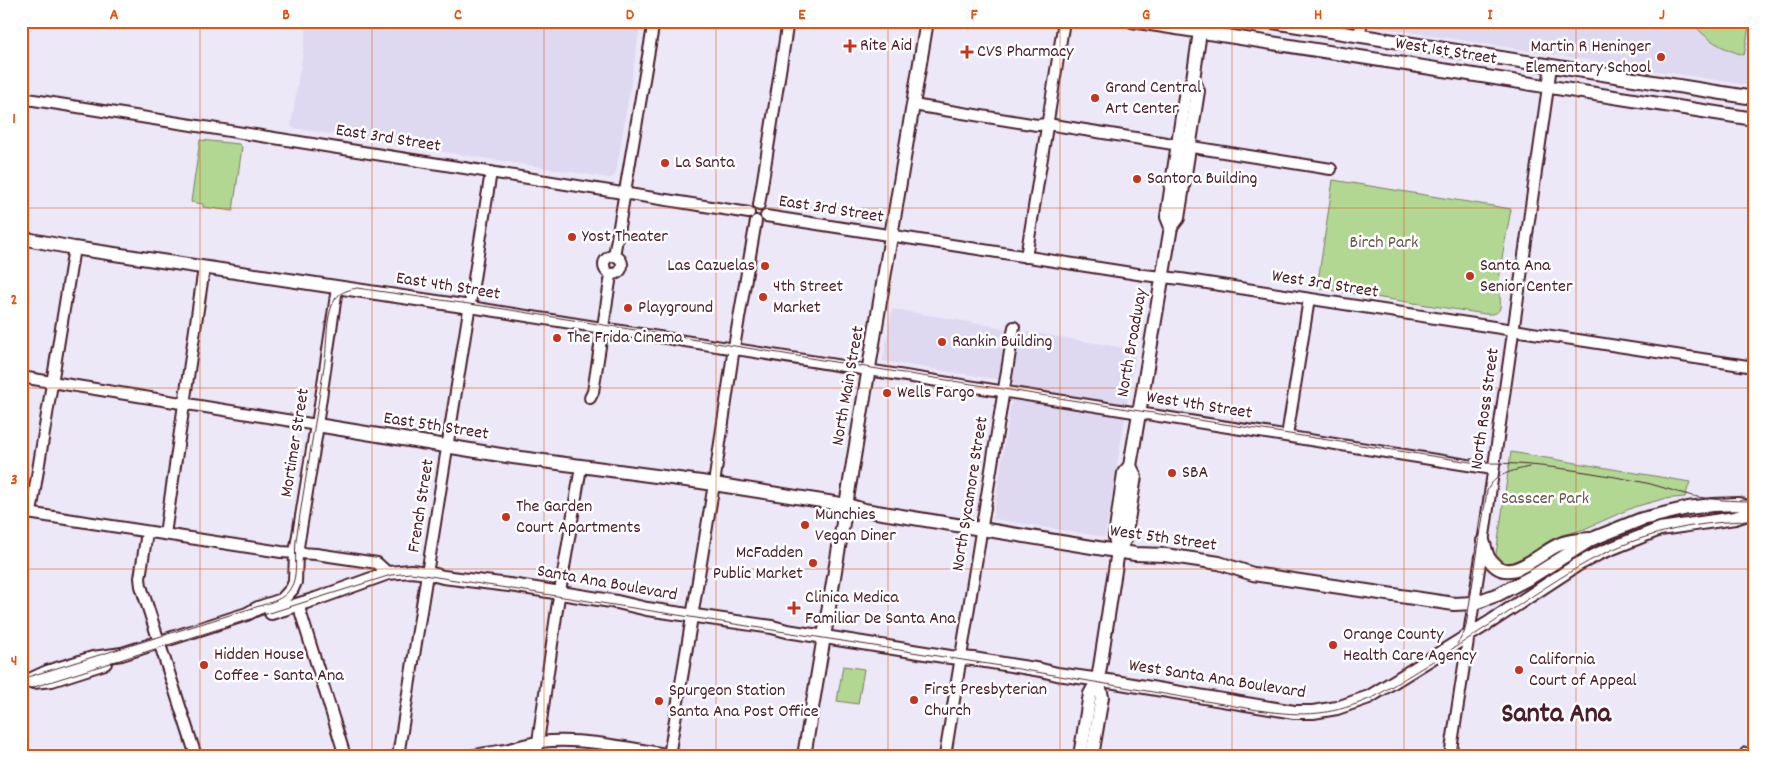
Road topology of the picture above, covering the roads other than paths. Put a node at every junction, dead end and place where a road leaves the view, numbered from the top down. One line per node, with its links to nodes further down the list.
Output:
1 (654, 21): 20 (street)
2 (788, 21): 21 (street)
3 (927, 21): 14 (main road, North Main Street)
4 (1064, 21): 16 (street)
5 (1132, 21): 8 (main road, West 1st Street)
6 (1267, 21): 9 (main road, West 1st Street)
7 (1362, 21): 9 (street)
8 (1200, 27): 11 (main road, West 1st Street); 17 (main road, North Broadway)
9 (1359, 36): 10 (main road, West 1st Street)
10 (1551, 66): 11 (street, North Ross Street); 13 (main road, West 1st Street)
11 (1549, 86): 15 (main road, West 1st Street); 35 (street, North Ross Street)
12 (21, 98): 19 (street, East 3rd Street)
13 (1754, 98)
14 (913, 105): 16 (street); 24 (main road, North Main Street)
15 (1754, 119)
16 (1047, 124): 17 (street); 27 (street)
17 (1183, 146): 18 (street); 29 (main road, North Broadway)
18 (1331, 169)
19 (490, 172): 20 (street, East 3rd Street); 32 (street, French Street)
20 (624, 193): 23 (street, East 3rd Street); 34 (street)
21 (759, 205): 22 (street); 23 (street)
22 (766, 216): 23 (street); 24 (street, East 3rd Street)
23 (753, 217): 36 (street)
24 (891, 236): 27 (street, West 3rd Street); 38 (main road, North Main Street)
25 (21, 238): 26 (main road, East 4th Street)
26 (74, 248): 28 (main road, East 4th Street); 40 (street)
27 (1026, 257): 29 (street, West 3rd Street)
28 (204, 268): 30 (main road, East 4th Street); 43 (street)
29 (1162, 277): 31 (street, West 3rd Street); 44 (main road, North Broadway)
30 (337, 288): 32 (main road, East 4th Street); 45 (street, Mortimer Street)
31 (1309, 299): 35 (street, West 3rd Street); 46 (street)
32 (470, 307): 34 (street, East 4th Street); 47 (street, French Street)
33 (1014, 327): 41 (street, North Sycamore Street)
34 (602, 328): 36 (street, East 4th Street); 42 (street)
35 (1514, 330): 37 (street, West 3rd Street); 49 (street, North Ross Street)
36 (734, 349): 38 (street, East 4th Street); 50 (street)
37 (1754, 367)
38 (869, 371): 41 (street, West 4th Street); 51 (main road, North Main Street)
39 (21, 377): 40 (street, East 5th Street)
40 (52, 382): 43 (street, East 5th Street); 53 (street)
41 (1004, 393): 44 (street, West 4th Street); 54 (street, North Sycamore Street)
42 (590, 398)
43 (184, 403): 45 (street, East 5th Street); 56 (street)
44 (1139, 414): 46 (street, West 4th Street); 59 (main road, North Broadway)
45 (317, 424): 47 (main road, East 5th Street); 60 (main road, Mortimer Street)
46 (1287, 436): 49 (street, West 4th Street)
47 (448, 447): 48 (main road, East 5th Street); 62 (street, French Street)
48 (581, 467): 50 (main road, East 5th Street); 63 (street)
49 (1493, 469): 58 (street, North Ross Street)
50 (714, 484): 51 (main road, East 5th Street); 67 (street)
51 (846, 505): 54 (main road, West 5th Street); 69 (main road, North Main Street)
52 (1754, 511): 57 (main road, West Santa Ana Boulevard); 70 (main road, West Santa Ana Boulevard)
53 (26, 512): 55 (street)
54 (982, 530): 59 (main road, West 5th Street); 72 (street, North Sycamore Street)
55 (147, 532): 56 (street); 71 (street)
56 (164, 534): 60 (street)
57 (1592, 538): 58 (main road); 64 (main road, West Santa Ana Boulevard)
58 (1484, 542): 64 (street, North Ross Street)
59 (1118, 551): 64 (main road, West 5th Street); 73 (main road, North Broadway)
60 (296, 553): 61 (street); 66 (main road, Mortimer Street)
61 (388, 572): 62 (main road, Santa Ana Boulevard); 65 (main road, Santa Ana Boulevard)
62 (428, 573): 63 (main road, Santa Ana Boulevard); 80 (street, French Street)
63 (560, 593): 67 (main road, Santa Ana Boulevard); 75 (street)
64 (1474, 603): 70 (street, North Ross Street)
65 (298, 604): 66 (main road, Santa Ana Boulevard); 79 (street)
66 (247, 614): 71 (main road)
67 (692, 615): 68 (main road, Santa Ana Boulevard); 77 (street)
68 (780, 630): 69 (main road, West Santa Ana Boulevard)
69 (824, 636): 72 (main road, West Santa Ana Boulevard); 83 (main road, North Main Street)
70 (1468, 636): 73 (main road, West Santa Ana Boulevard); 87 (street, North Ross Street)
71 (160, 642): 74 (main road); 78 (street)
72 (961, 658): 73 (main road, West Santa Ana Boulevard); 84 (street, North Sycamore Street)
73 (1098, 680): 85 (main road, North Broadway); 86 (main road, North Broadway)
74 (22, 683)
75 (539, 742): 76 (street); 77 (street); 82 (street)
76 (497, 754): 81 (street)
77 (672, 755)
78 (196, 756)
79 (345, 756)
80 (398, 756)
81 (472, 756)
82 (536, 756)
83 (804, 756)
84 (945, 756)
85 (1080, 756)
86 (1092, 756)
87 (1450, 756)

